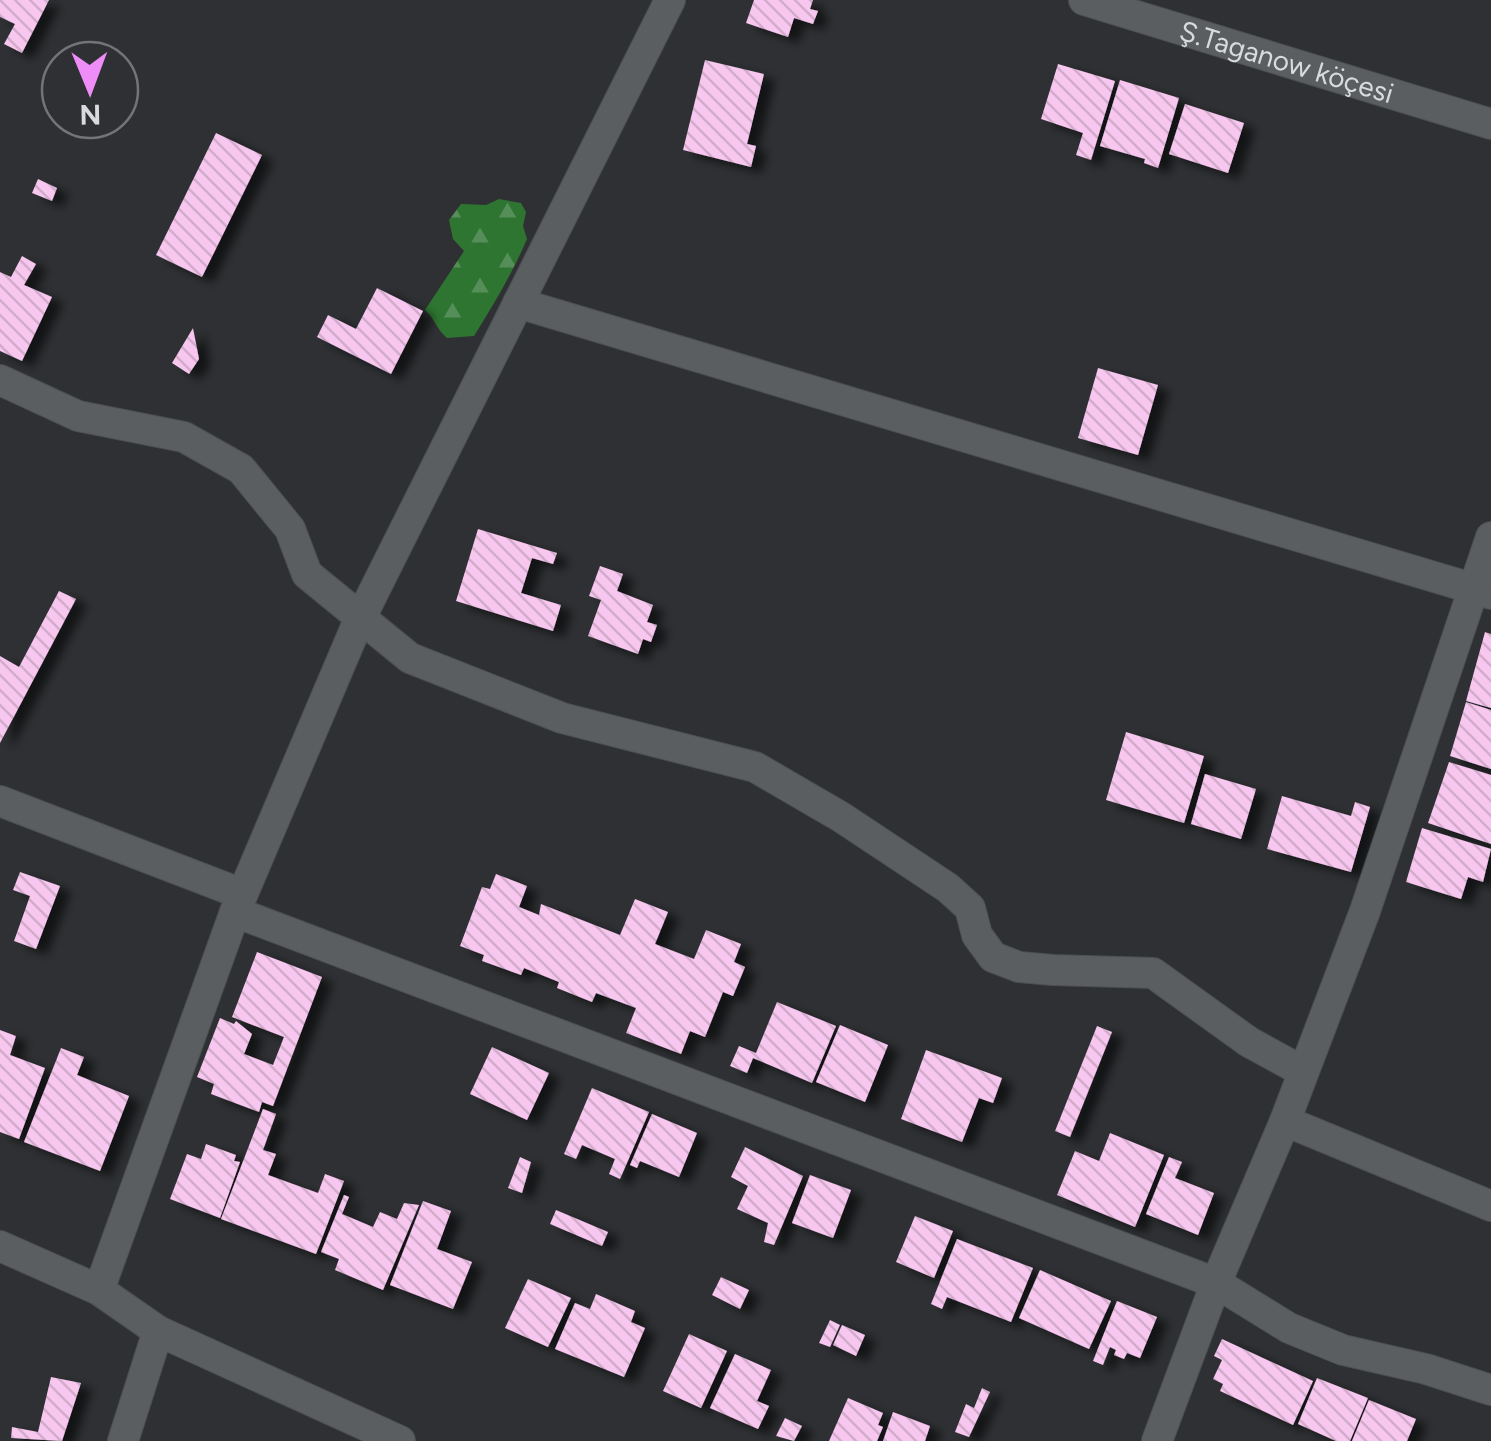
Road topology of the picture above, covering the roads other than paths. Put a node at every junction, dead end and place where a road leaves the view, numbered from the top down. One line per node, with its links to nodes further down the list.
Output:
1 (670, 0): 4 (street)
2 (1084, 0): 3 (street, Ş.Taganow köçesi)
3 (1491, 124)
4 (518, 303): 7 (street); 8 (street)
5 (0, 380): 8 (street)
6 (1491, 537): 7 (street)
7 (1483, 592): 11 (street)
8 (361, 618): 10 (street); 11 (street)
9 (0, 801): 10 (street)
10 (239, 903): 15 (street); 16 (street)
11 (1302, 1071): 12 (street)
12 (1285, 1121): 13 (street); 15 (street)
13 (1491, 1206)
14 (0, 1246): 16 (street)
15 (1216, 1283): 18 (street); 21 (street)
16 (99, 1290): 17 (street)
17 (158, 1331): 19 (street); 20 (street)
18 (1491, 1390)
19 (123, 1441)
20 (400, 1441)
21 (1157, 1441)

